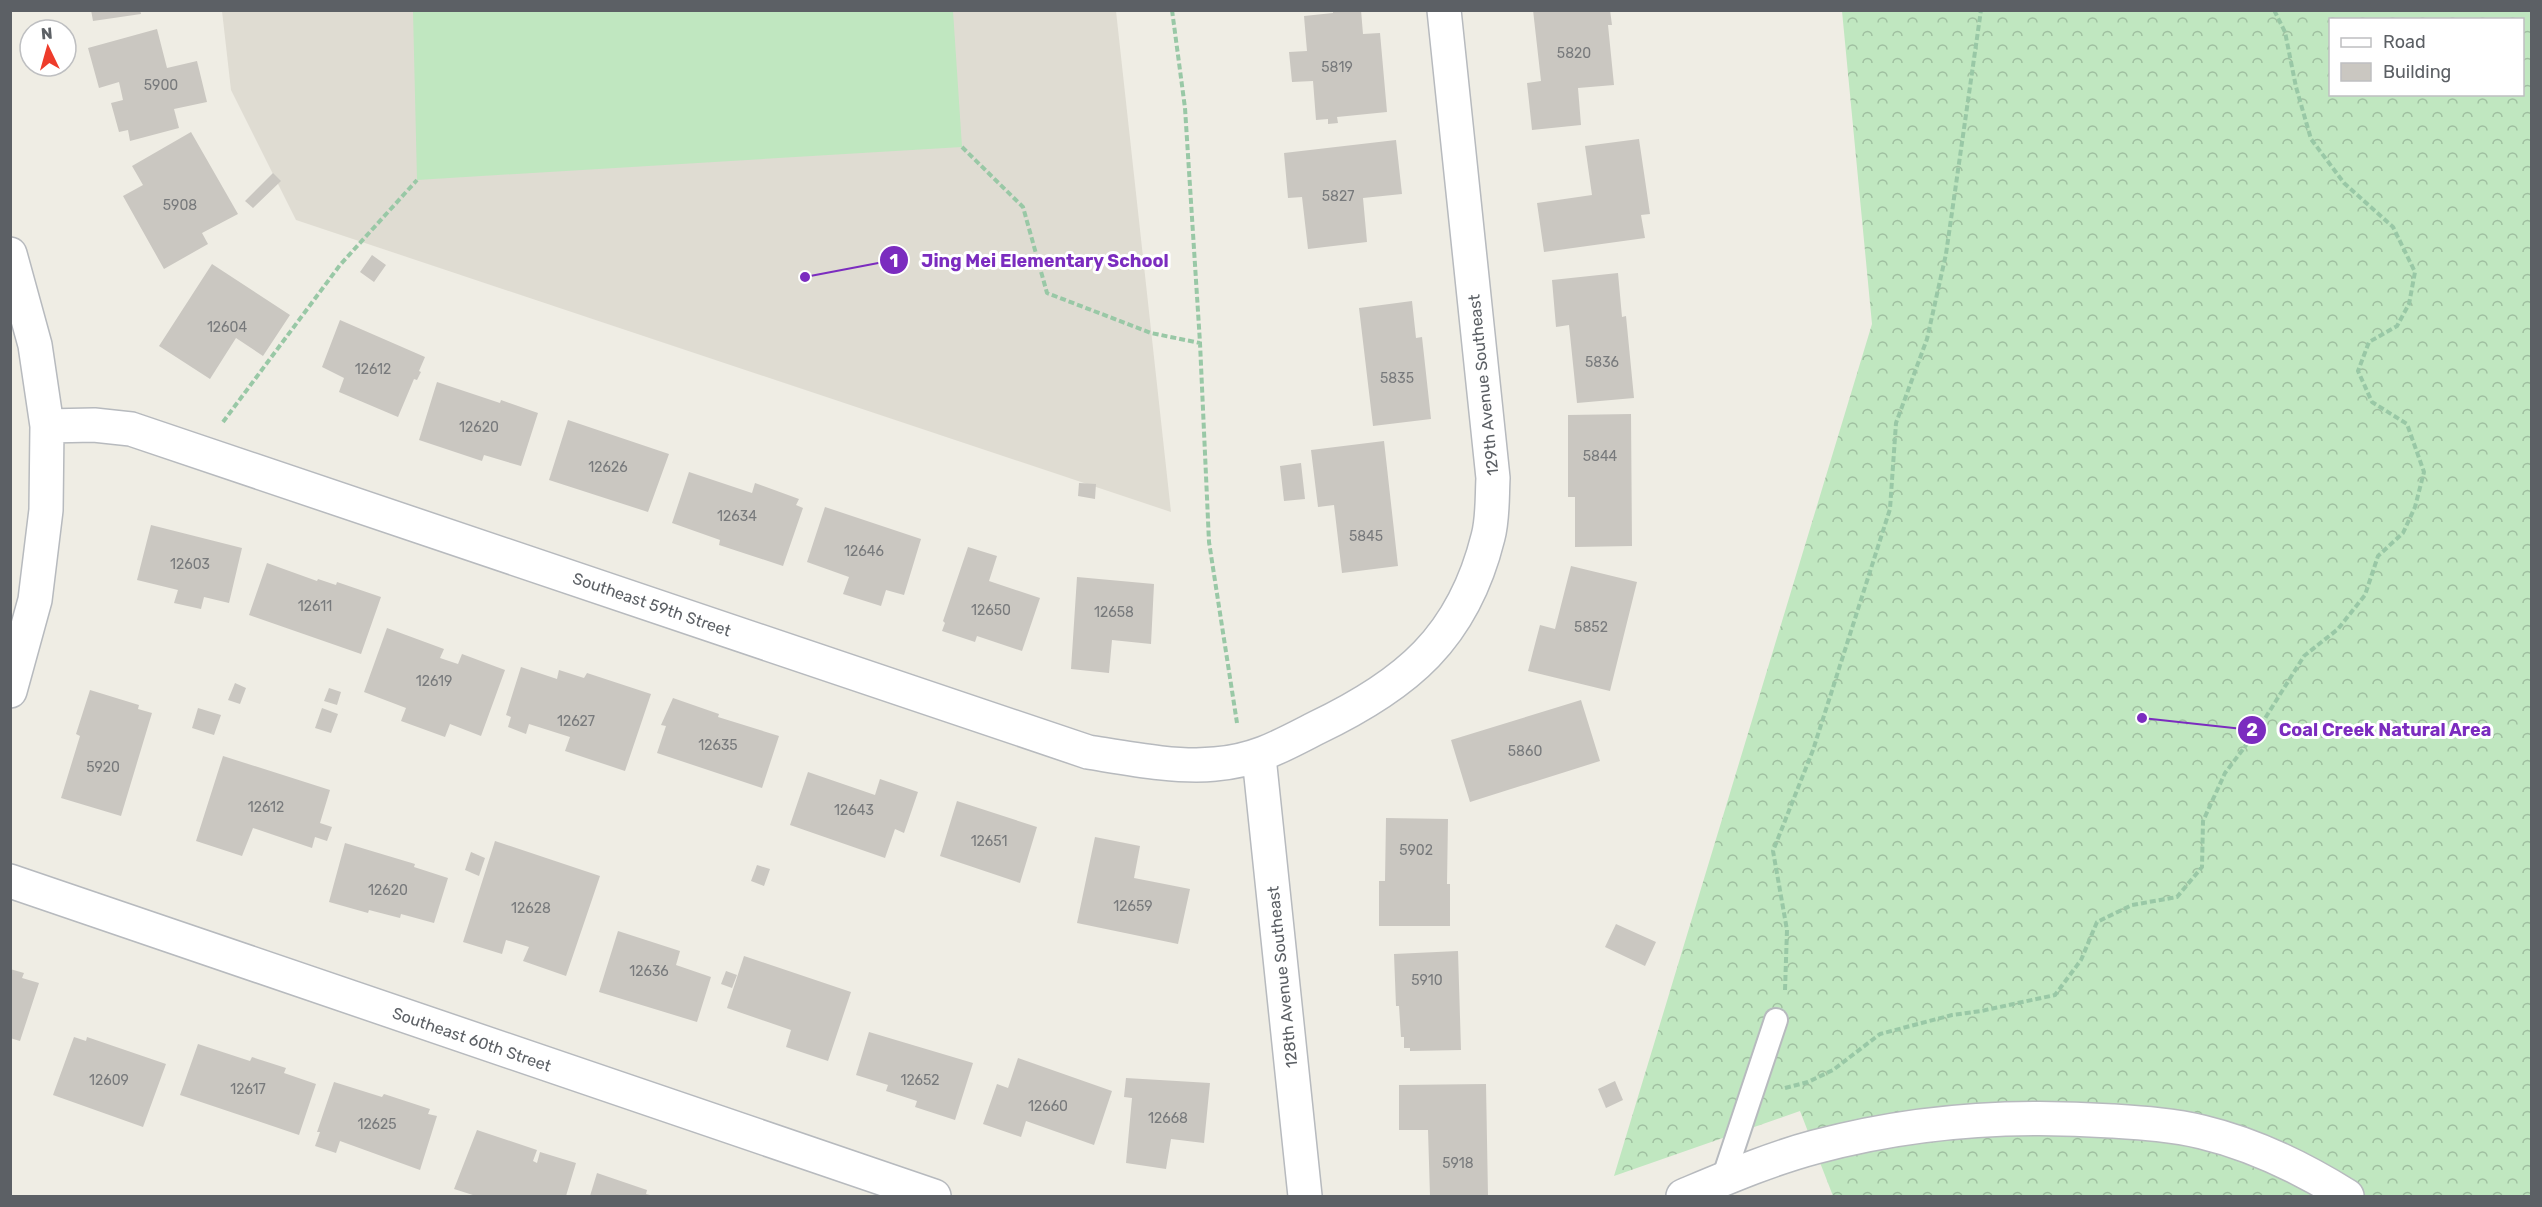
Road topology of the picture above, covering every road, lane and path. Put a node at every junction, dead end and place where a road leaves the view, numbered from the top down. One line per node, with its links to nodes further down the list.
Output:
1 (1172, 10): 8 (path)
2 (1444, 10): 12 (street, 129th Avenue Southeast)
3 (1981, 10): 14 (path)
4 (2274, 10): 15 (path)
5 (962, 147): 8 (path)
6 (417, 180): 10 (path)
7 (10, 254): 9 (street)
8 (1200, 343): 12 (path)
9 (47, 426): 10 (street, Southeast 59th Street); 11 (street)
10 (201, 451): 12 (street, Southeast 59th Street)
11 (10, 691)
12 (1259, 757): 18 (street, 128th Avenue Southeast)
13 (10, 881): 17 (street, Southeast 60th Street)
14 (1776, 1020): 16 (lane)
15 (1780, 1089)
16 (1723, 1179): 19 (street); 20 (street)
17 (934, 1197)
18 (1305, 1197)
19 (1683, 1197)
20 (2347, 1197)

